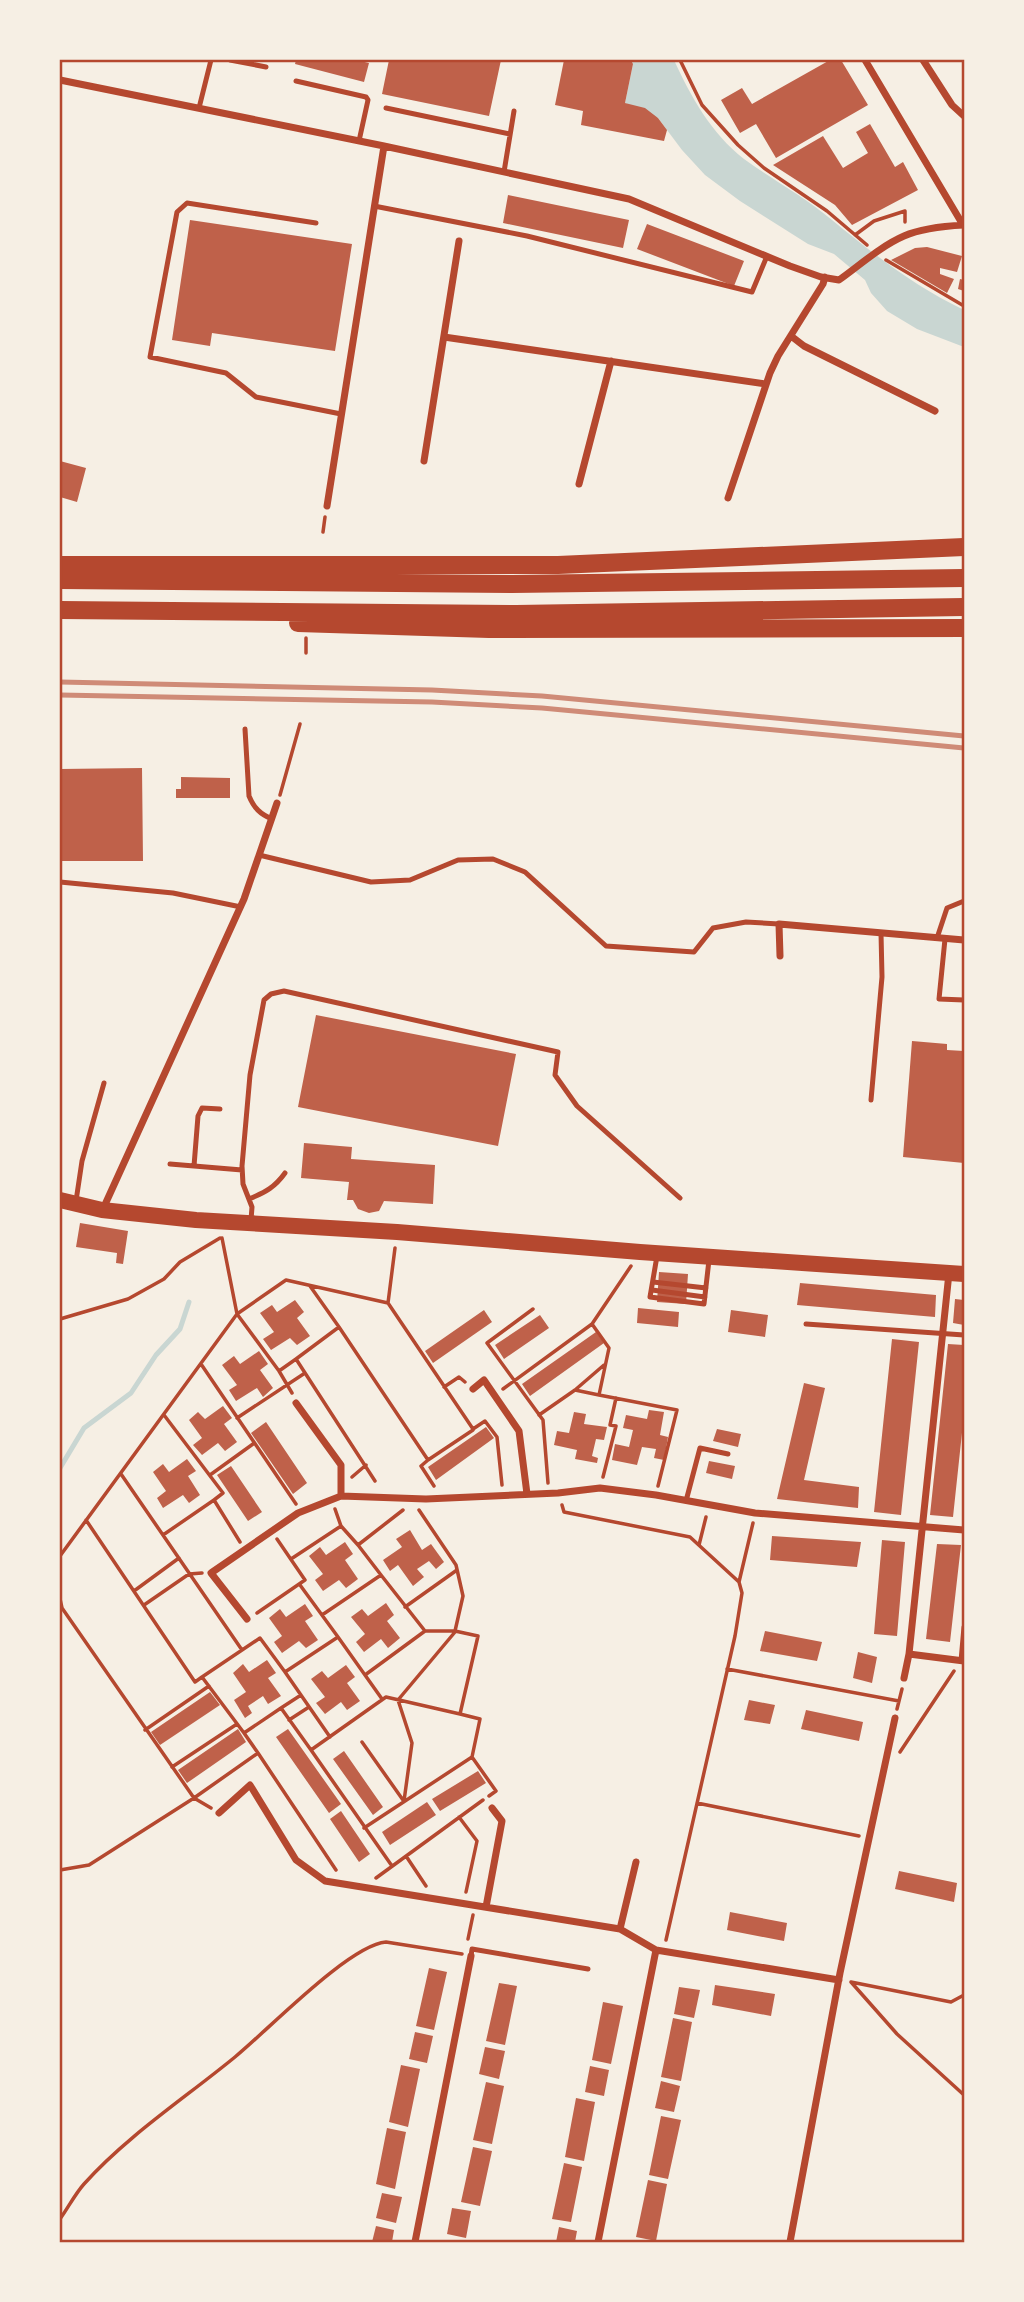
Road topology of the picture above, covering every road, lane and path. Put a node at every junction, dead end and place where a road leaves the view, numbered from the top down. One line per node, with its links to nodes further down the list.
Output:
1 (211, 60): 9 (lane)
2 (230, 60): 6 (lane)
3 (680, 60): 20 (path)
4 (868, 60): 19 (street)
5 (923, 60): 12 (street)
6 (266, 67)
7 (60, 80): 9 (street)
8 (296, 81): 14 (lane)
9 (199, 108): 14 (street)
10 (386, 108): 13 (lane)
11 (514, 111): 13 (lane)
12 (964, 116)
13 (510, 134): 16 (lane)
14 (359, 141): 15 (street)
15 (384, 146): 16 (street); 17 (street)
16 (504, 172): 24 (street)
17 (374, 206): 24 (lane); 32 (street)
18 (316, 223): 32 (lane)
19 (964, 225): 21 (street)
20 (855, 235): 21 (path); 23 (path)
21 (905, 235): 23 (street)
22 (459, 241): 28 (street)
23 (879, 253): 25 (street); 26 (path)
24 (767, 256): 25 (street)
25 (825, 277): 27 (street)
26 (964, 306)
27 (791, 336): 30 (street); 31 (street)
28 (444, 337): 29 (street); 33 (street)
29 (611, 361): 30 (street); 34 (street)
30 (766, 384): 35 (street)
31 (935, 411)
32 (341, 414): 36 (street)
33 (424, 461)
34 (579, 484)
35 (728, 498)
36 (327, 506)
37 (964, 547): 38 (highway)
38 (60, 565)
39 (964, 578): 40 (highway)
40 (60, 580)
41 (964, 607): 43 (highway)
42 (60, 610): 43 (highway)
43 (176, 611): 44 (highway)
44 (964, 628)
45 (306, 633): 46 (path)
46 (306, 653)
47 (300, 724): 49 (path)
48 (245, 729): 50 (lane)
49 (277, 803): 50 (street)
50 (272, 819): 51 (street)
51 (259, 855): 54 (street); 55 (lane)
52 (60, 882): 54 (lane)
53 (964, 901): 57 (lane)
54 (241, 906): 71 (street)
55 (779, 924): 56 (street); 59 (street)
56 (881, 933): 57 (street); 62 (lane)
57 (941, 938): 58 (street); 60 (lane)
58 (964, 940)
59 (779, 956)
60 (964, 1000)
61 (104, 1083): 70 (lane)
62 (871, 1100)
63 (220, 1109): 65 (lane)
64 (170, 1164): 65 (lane)
65 (194, 1166): 66 (lane)
66 (242, 1170): 68 (lane); 69 (lane)
67 (285, 1173): 69 (lane)
68 (680, 1198)
69 (249, 1199): 72 (lane)
70 (67, 1202): 71 (main road)
71 (103, 1210): 73 (main road)
72 (250, 1224): 73 (main road); 74 (main road)
73 (221, 1229): 84 (path); 85 (path)
74 (397, 1232): 75 (main road); 82 (path)
75 (658, 1253): 76 (main road); 79 (lane)
76 (710, 1257): 78 (main road); 81 (lane)
77 (627, 1271): 86 (path)
78 (957, 1274): 89 (street)
79 (653, 1283): 81 (lane); 81 (lane)
80 (309, 1285): 82 (path); 84 (path); 88 (path)
81 (706, 1288)
82 (388, 1303): 98 (path)
83 (533, 1310): 96 (path)
84 (237, 1314): 92 (path); 94 (path)
85 (60, 1319)
86 (592, 1324): 93 (path); 96 (path)
87 (806, 1324): 89 (lane)
88 (339, 1327): 91 (path); 111 (path)
89 (943, 1333): 90 (lane); 132 (street)
90 (964, 1335)
91 (296, 1359): 94 (path); 95 (path)
92 (201, 1364): 105 (path); 107 (path)
93 (605, 1364): 100 (path); 102 (path)
94 (279, 1371): 97 (path)
95 (305, 1373): 97 (path); 114 (path)
96 (514, 1381): 101 (path); 106 (path)
97 (288, 1384): 104 (path); 107 (path)
98 (444, 1387): 99 (path); 108 (path)
99 (474, 1389): 101 (street)
100 (575, 1390): 102 (path); 106 (path)
101 (495, 1395): 118 (street)
102 (599, 1395): 103 (path)
103 (616, 1398): 115 (path); 119 (path)
104 (296, 1404): 121 (street)
105 (164, 1415): 112 (path); 113 (path)
106 (539, 1415): 116 (path)
107 (237, 1418): 109 (path)
108 (473, 1429): 111 (path); 120 (path)
109 (254, 1443): 113 (path); 129 (path)
110 (728, 1454): 126 (lane)
111 (428, 1460): 123 (path)
112 (121, 1474): 131 (path); 136 (path)
113 (210, 1475): 124 (path)
114 (375, 1481)
115 (600, 1488): 117 (street); 119 (street)
116 (549, 1493): 117 (street); 118 (street)
117 (558, 1493): 138 (path)
118 (527, 1494): 120 (street)
119 (656, 1494): 126 (street)
120 (503, 1495): 123 (street)
121 (341, 1496): 122 (street); 125 (street)
122 (411, 1499): 123 (street); 128 (path)
123 (442, 1499)
124 (214, 1500): 136 (path); 139 (path)
125 (330, 1500): 129 (street); 133 (path)
126 (686, 1501): 127 (street)
127 (709, 1506): 130 (street); 138 (path)
128 (419, 1510): 137 (path); 143 (path)
129 (301, 1511): 135 (street)
130 (755, 1513): 132 (street); 147 (path)
131 (86, 1520): 140 (path); 149 (path)
132 (923, 1525): 134 (street); 161 (street)
133 (341, 1526): 137 (path); 142 (path)
134 (964, 1530)
135 (271, 1531): 139 (street); 142 (path)
136 (163, 1535): 141 (path)
137 (358, 1545): 146 (path)
138 (699, 1545): 147 (path)
139 (245, 1549): 144 (street)
140 (60, 1556)
141 (179, 1558): 145 (path); 149 (path)
142 (291, 1559): 148 (path)
143 (457, 1570): 152 (path); 158 (path)
144 (211, 1573): 145 (path); 154 (street)
145 (189, 1574): 151 (path); 156 (path)
146 (381, 1575): 152 (path); 153 (path)
147 (739, 1582): 163 (path)
148 (300, 1584): 153 (path); 154 (path)
149 (134, 1591): 151 (path)
150 (60, 1599): 179 (path)
151 (144, 1605): 166 (path)
152 (405, 1607): 157 (path)
153 (322, 1615): 159 (path)
154 (247, 1619): 156 (path)
155 (964, 1627): 162 (lane)
156 (229, 1631): 160 (path)
157 (425, 1631): 158 (path); 165 (path)
158 (455, 1631): 171 (path); 175 (path)
159 (338, 1637): 164 (path); 165 (path)
160 (242, 1650): 164 (path); 166 (path)
161 (909, 1654): 162 (street); 167 (street)
162 (963, 1661): 187 (path)
163 (727, 1669): 172 (path); 190 (path)
164 (285, 1672): 169 (path)
165 (365, 1675): 170 (path)
166 (202, 1677): 168 (path)
167 (904, 1678): 172 (path)
168 (209, 1686): 178 (path); 179 (path)
169 (301, 1695): 173 (path); 174 (path)
170 (383, 1700): 171 (path); 181 (path)
171 (398, 1700): 175 (path); 189 (path)
172 (899, 1701): 176 (path)
173 (309, 1707): 177 (path); 181 (path)
174 (281, 1708): 177 (path); 180 (path)
175 (460, 1714): 185 (path)
176 (895, 1718): 187 (street)
177 (289, 1720): 183 (path)
178 (237, 1724): 180 (path); 186 (path)
179 (145, 1730): 186 (path)
180 (244, 1733): 184 (path)
181 (330, 1737): 183 (path)
182 (362, 1742): 189 (path)
183 (312, 1750): 194 (path)
184 (258, 1753): 188 (path); 200 (path)
185 (472, 1757): 189 (path); 193 (path)
186 (172, 1767): 188 (path)
187 (882, 1779): 195 (street)
188 (194, 1798): 192 (path); 199 (path)
189 (404, 1801): 194 (path)
190 (697, 1803): 195 (path); 208 (path)
191 (492, 1808): 205 (street)
192 (219, 1813): 200 (street)
193 (459, 1817): 196 (path); 203 (path)
194 (364, 1828): 198 (path)
195 (869, 1838): 211 (street)
196 (406, 1856): 198 (path); 202 (path)
197 (636, 1862): 206 (street)
198 (392, 1866): 201 (path)
199 (60, 1870)
200 (346, 1885): 201 (street)
201 (373, 1890): 202 (street)
202 (423, 1898): 203 (street)
203 (464, 1904): 204 (street)
204 (475, 1906): 205 (street); 207 (path)
205 (486, 1907): 206 (street)
206 (620, 1929): 208 (street)
207 (467, 1942)
208 (660, 1950): 211 (street); 217 (street)
209 (471, 1956): 210 (lane); 215 (path); 216 (street)
210 (588, 1969)
211 (839, 1980): 212 (path); 218 (street)
212 (851, 1982): 213 (path); 214 (path)
213 (964, 1995)
214 (964, 2095)
215 (60, 2219)
216 (415, 2242)
217 (598, 2242)
218 (790, 2242)

